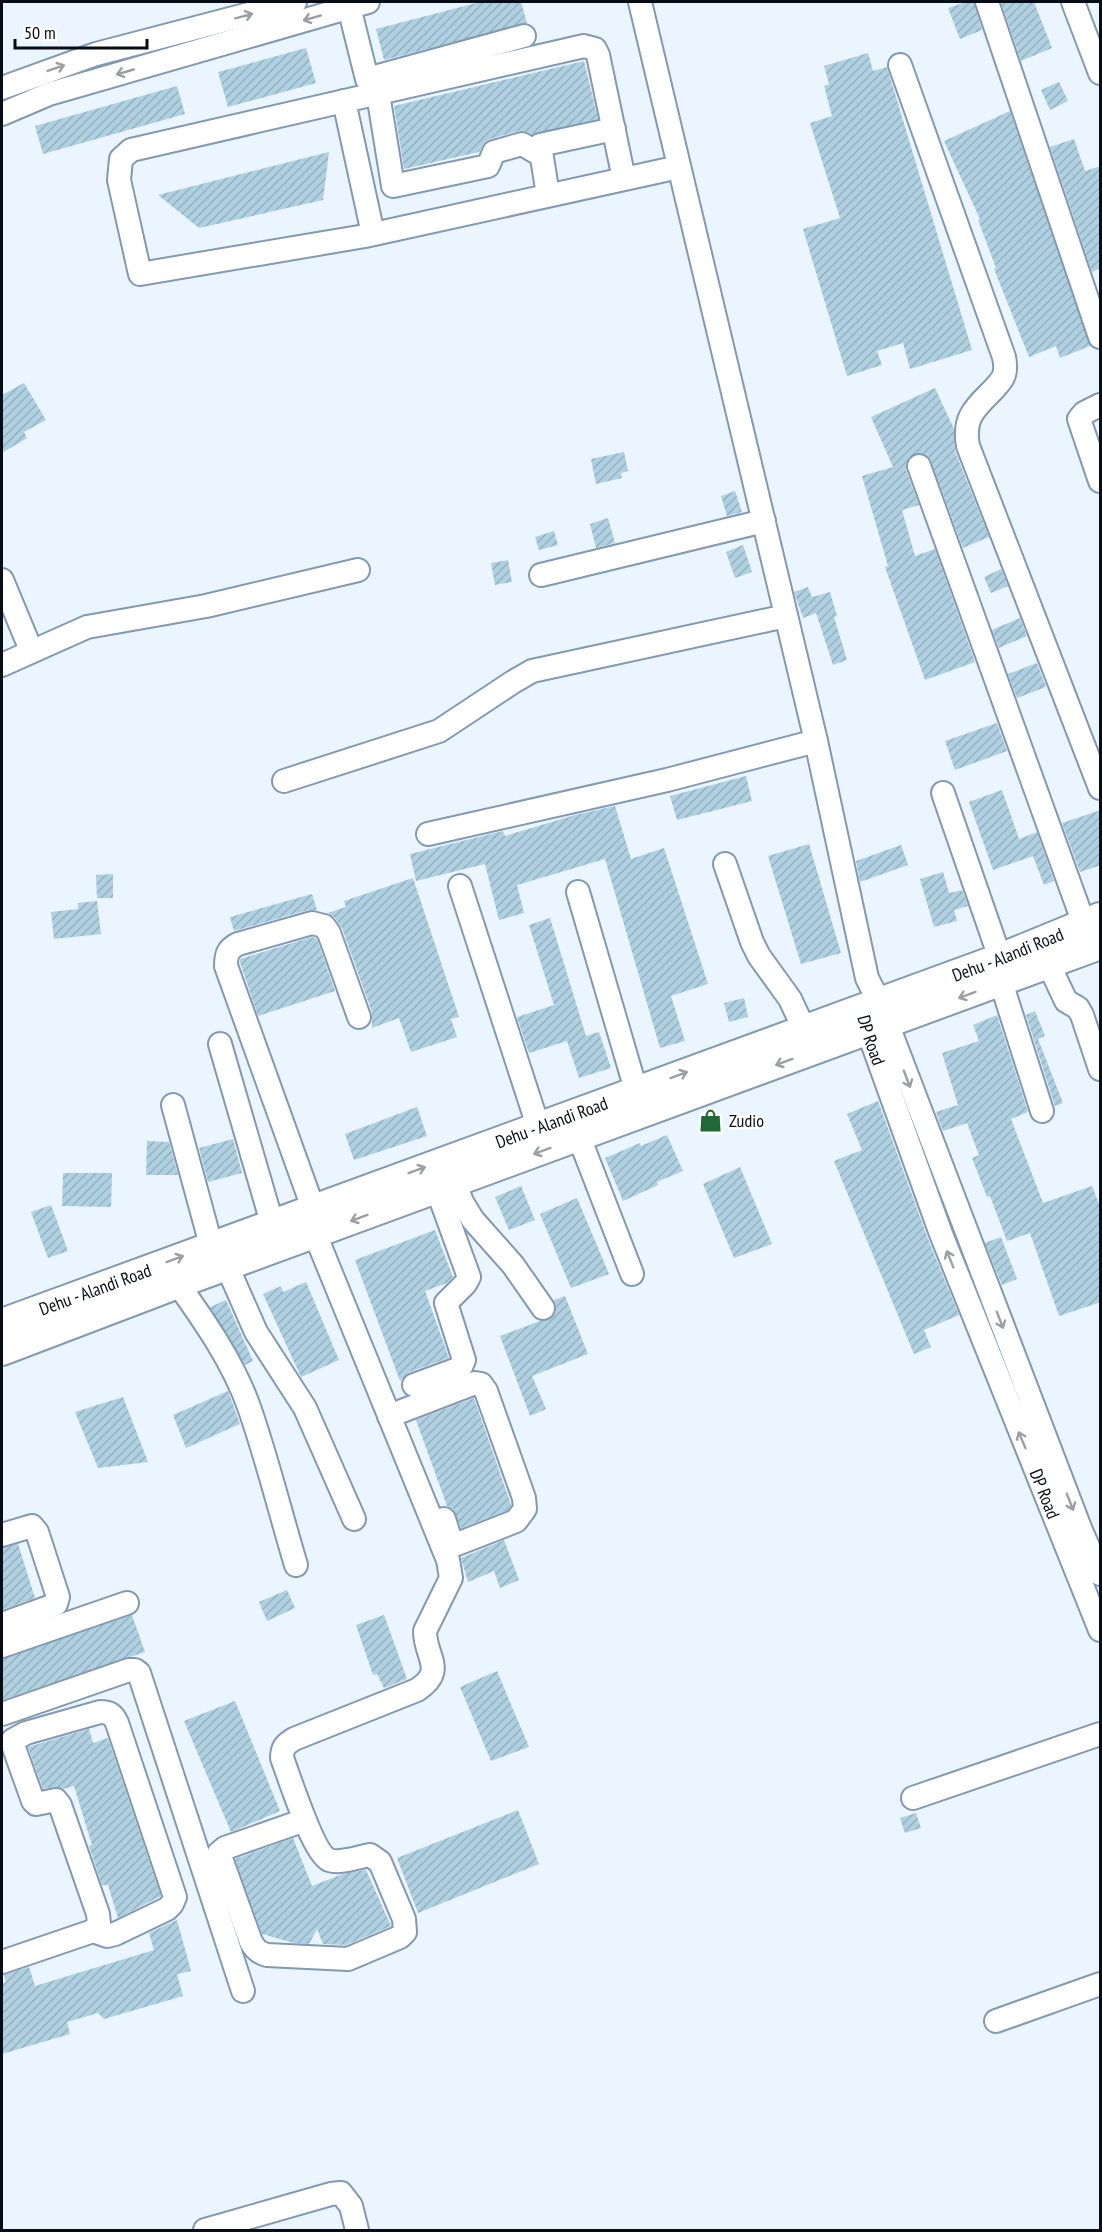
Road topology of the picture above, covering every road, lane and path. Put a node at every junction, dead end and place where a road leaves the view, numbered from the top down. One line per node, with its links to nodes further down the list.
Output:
1 (294, 2): 9 (street, one-way to 1)
2 (640, 2): 15 (street, DP Road)
3 (987, 2): 19 (street)
4 (1073, 2): 8 (street)
5 (358, 4): 6 (street); 12 (street, one-way to 12)
6 (524, 36)
7 (900, 65): 32 (street)
8 (1101, 73)
9 (2, 88)
10 (378, 94): 11 (street); 13 (street); 14 (street)
11 (344, 101): 18 (street); 18 (street)
12 (2, 114)
13 (614, 129): 14 (street); 16 (street)
14 (541, 155): 17 (street)
15 (680, 167): 16 (street); 23 (street, DP Road)
16 (624, 179): 17 (street)
17 (548, 195): 18 (street)
18 (373, 234)
19 (1101, 337)
20 (1101, 405): 22 (street)
21 (919, 466): 38 (street)
22 (1101, 481)
23 (764, 521): 25 (street); 27 (street, DP Road)
24 (358, 570): 28 (street)
25 (541, 575)
26 (2, 580): 28 (street)
27 (786, 616): 30 (street, DP Road); 31 (street)
28 (31, 650): 29 (street)
29 (2, 665)
30 (816, 741): 34 (street); 41 (street, DP Road)
31 (284, 781)
32 (1101, 788)
33 (943, 794): 40 (street)
34 (428, 834)
35 (725, 864): 43 (street)
36 (460, 886): 49 (street)
37 (578, 892): 46 (street)
38 (1095, 928): 39 (main road, Dehu - Alandi Road); 40 (main road, Dehu - Alandi Road)
39 (1049, 965): 40 (main road, Dehu - Alandi Road); 45 (street)
40 (1001, 970): 41 (main road, Dehu - Alandi Road); 48 (street)
41 (872, 1009): 43 (main road, Dehu - Alandi Road); 50 (main road, Dehu - Alandi Road, one-way to 50); 65 (street, DP Road)
42 (359, 1017): 52 (street)
43 (804, 1029): 46 (main road, Dehu - Alandi Road, one-way to 43)
44 (220, 1044): 53 (street)
45 (1101, 1069)
46 (636, 1090): 49 (main road, Dehu - Alandi Road)
47 (173, 1105): 54 (street)
48 (1042, 1111)
49 (538, 1126): 52 (main road, Dehu - Alandi Road, one-way to 49)
50 (579, 1137): 51 (main road, Dehu - Alandi Road, one-way to 51); 55 (street)
51 (446, 1186): 52 (main road, Dehu - Alandi Road, one-way to 52); 57 (street); 60 (street)
52 (314, 1221): 53 (main road, Dehu - Alandi Road); 54 (main road, Dehu - Alandi Road); 61 (street)
53 (272, 1223): 54 (main road, Dehu - Alandi Road)
54 (219, 1256): 56 (main road, Dehu - Alandi Road); 58 (main road, Dehu - Alandi Road, one-way to 54); 63 (street)
55 (632, 1274)
56 (178, 1284): 59 (main road, Dehu - Alandi Road); 66 (street)
57 (543, 1308)
58 (2, 1323)
59 (2, 1351)
60 (414, 1385)
61 (389, 1416): 62 (street); 62 (street)
62 (413, 1475): 77 (street)
63 (354, 1519)
64 (2, 1534): 69 (street)
65 (1081, 1553): 67 (street, DP Road); 70 (street, DP Road)
66 (296, 1564)
67 (1101, 1574)
68 (127, 1603): 71 (street)
69 (2, 1624)
70 (1101, 1630)
71 (2, 1646)
72 (2, 1714): 75 (street)
73 (1101, 1734): 74 (street)
74 (913, 1798)
75 (181, 1801): 76 (street); 81 (street)
76 (147, 1813): 78 (street); 78 (street)
77 (305, 1820): 77 (street)
78 (93, 1931): 79 (street)
79 (2, 1962)
80 (1101, 1984): 82 (street)
81 (243, 1991)
82 (996, 2021)
83 (205, 2230): 84 (street)
84 (357, 2230)

